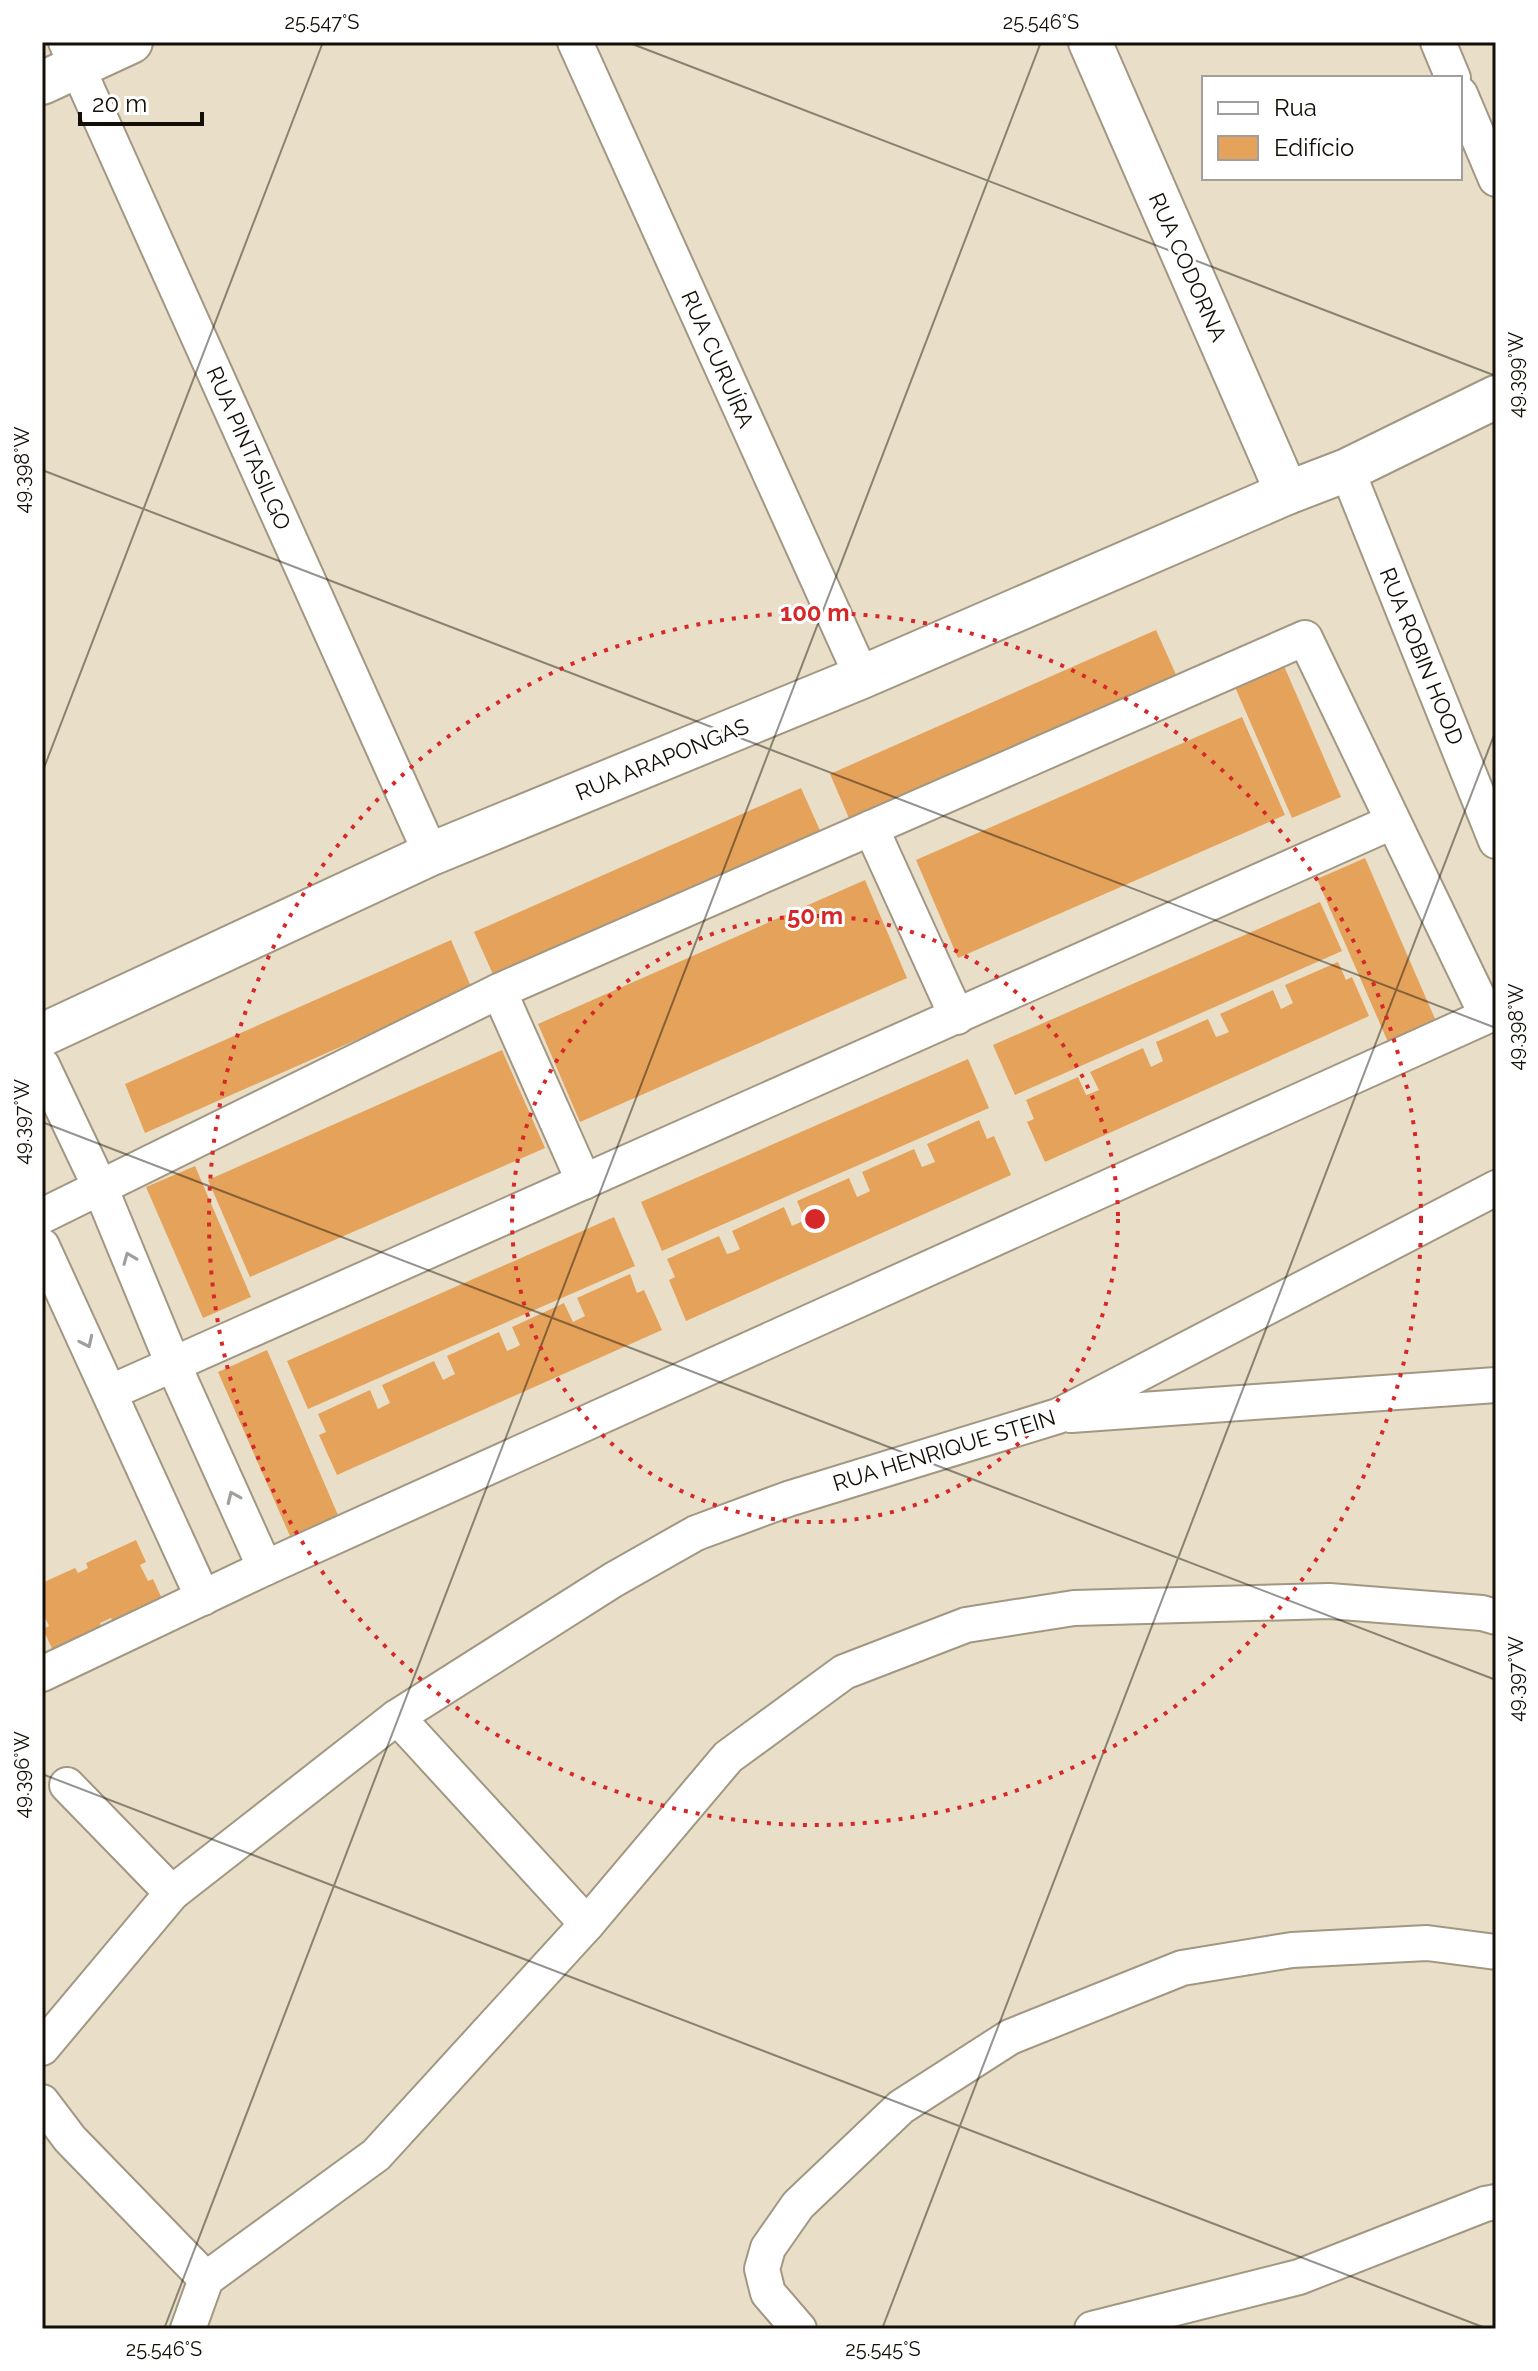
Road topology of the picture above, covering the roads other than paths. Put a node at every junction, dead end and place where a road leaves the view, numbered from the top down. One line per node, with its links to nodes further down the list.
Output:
1 (131, 42): 5 (street)
2 (575, 42): 12 (street, RUA CURUÍRA)
3 (1438, 42): 6 (street)
4 (1097, 44): 11 (street, RUA CODORNA)
5 (62, 64): 16 (street, RUA PINTASILGO)
6 (1452, 76)
7 (1475, 105): 8 (street)
8 (1496, 179)
9 (1496, 397): 10 (street, RUA ARAPONGAS)
10 (1347, 470): 11 (street, RUA ARAPONGAS); 15 (street, RUA ROBIN HOOD)
11 (1287, 493): 12 (street, RUA ARAPONGAS)
12 (862, 677): 16 (street, RUA ARAPONGAS)
13 (1392, 822): 14 (street); 18 (street); 30 (street)
14 (871, 828): 17 (street); 18 (street)
15 (1496, 841)
16 (431, 854): 19 (street, RUA ARAPONGAS)
17 (499, 991): 21 (street); 22 (street)
18 (957, 1017): 21 (street)
19 (42, 1035)
20 (42, 1065): 22 (street)
21 (584, 1182): 26 (street)
22 (100, 1187): 24 (street); 26 (street, one-way to 22)
23 (1496, 1188): 29 (street, RUA HENRIQUE STEIN)
24 (42, 1216)
25 (42, 1246): 28 (street, one-way to 28)
26 (173, 1364): 28 (street); 30 (street, one-way to 26)
27 (1496, 1385): 29 (street)
28 (111, 1392): 31 (street)
29 (1058, 1416): 34 (street, RUA HENRIQUE STEIN)
30 (265, 1568): 31 (street)
31 (203, 1598): 33 (street)
32 (1496, 1617): 37 (street)
33 (42, 1674)
34 (397, 1717): 36 (street, RUA HENRIQUE STEIN); 37 (street)
35 (67, 1785): 36 (street)
36 (172, 1893): 39 (street, RUA HENRIQUE STEIN)
37 (587, 1924): 43 (street)
38 (1496, 1952): 45 (street)
39 (42, 2048)
40 (42, 2102): 41 (street)
41 (56, 2137): 43 (street)
42 (1496, 2202): 46 (street)
43 (206, 2279): 44 (street)
44 (188, 2329)
45 (799, 2329)
46 (1092, 2329)

